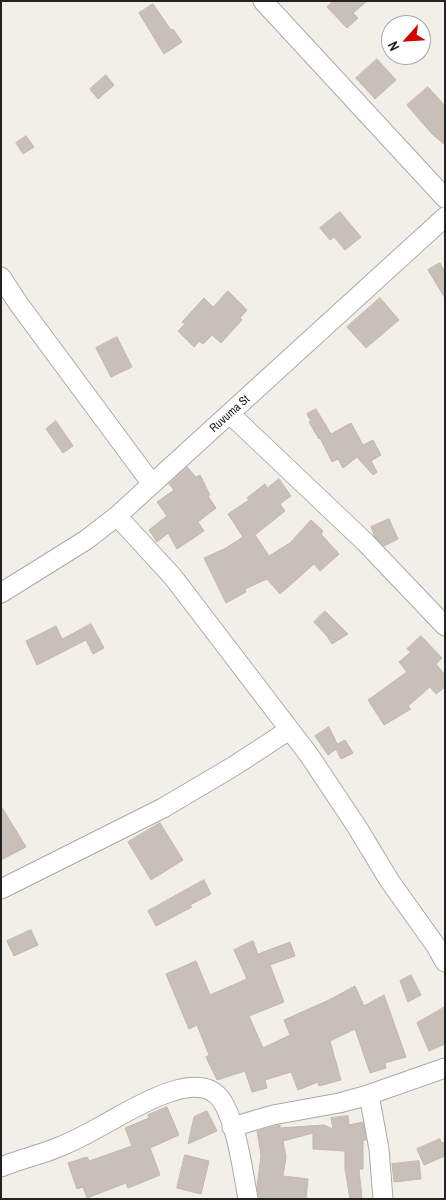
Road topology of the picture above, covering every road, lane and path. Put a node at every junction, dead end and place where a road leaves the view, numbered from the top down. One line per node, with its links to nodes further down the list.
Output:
1 (263, 1): 2 (street)
2 (445, 198)
3 (445, 217): 5 (street, Ruvuma St)
4 (1, 277): 6 (street)
5 (230, 414): 6 (street, Ruvuma St); 9 (street)
6 (152, 484): 7 (street, Ruvuma St)
7 (117, 516): 8 (street, Ruvuma St); 10 (street)
8 (1, 593)
9 (445, 626)
10 (289, 730): 11 (street); 12 (street)
11 (1, 889)
12 (445, 962)
13 (445, 1068): 14 (street)
14 (369, 1095): 15 (street); 18 (street)
15 (232, 1127): 16 (street); 17 (street)
16 (1, 1167)
17 (248, 1199)
18 (383, 1199)

